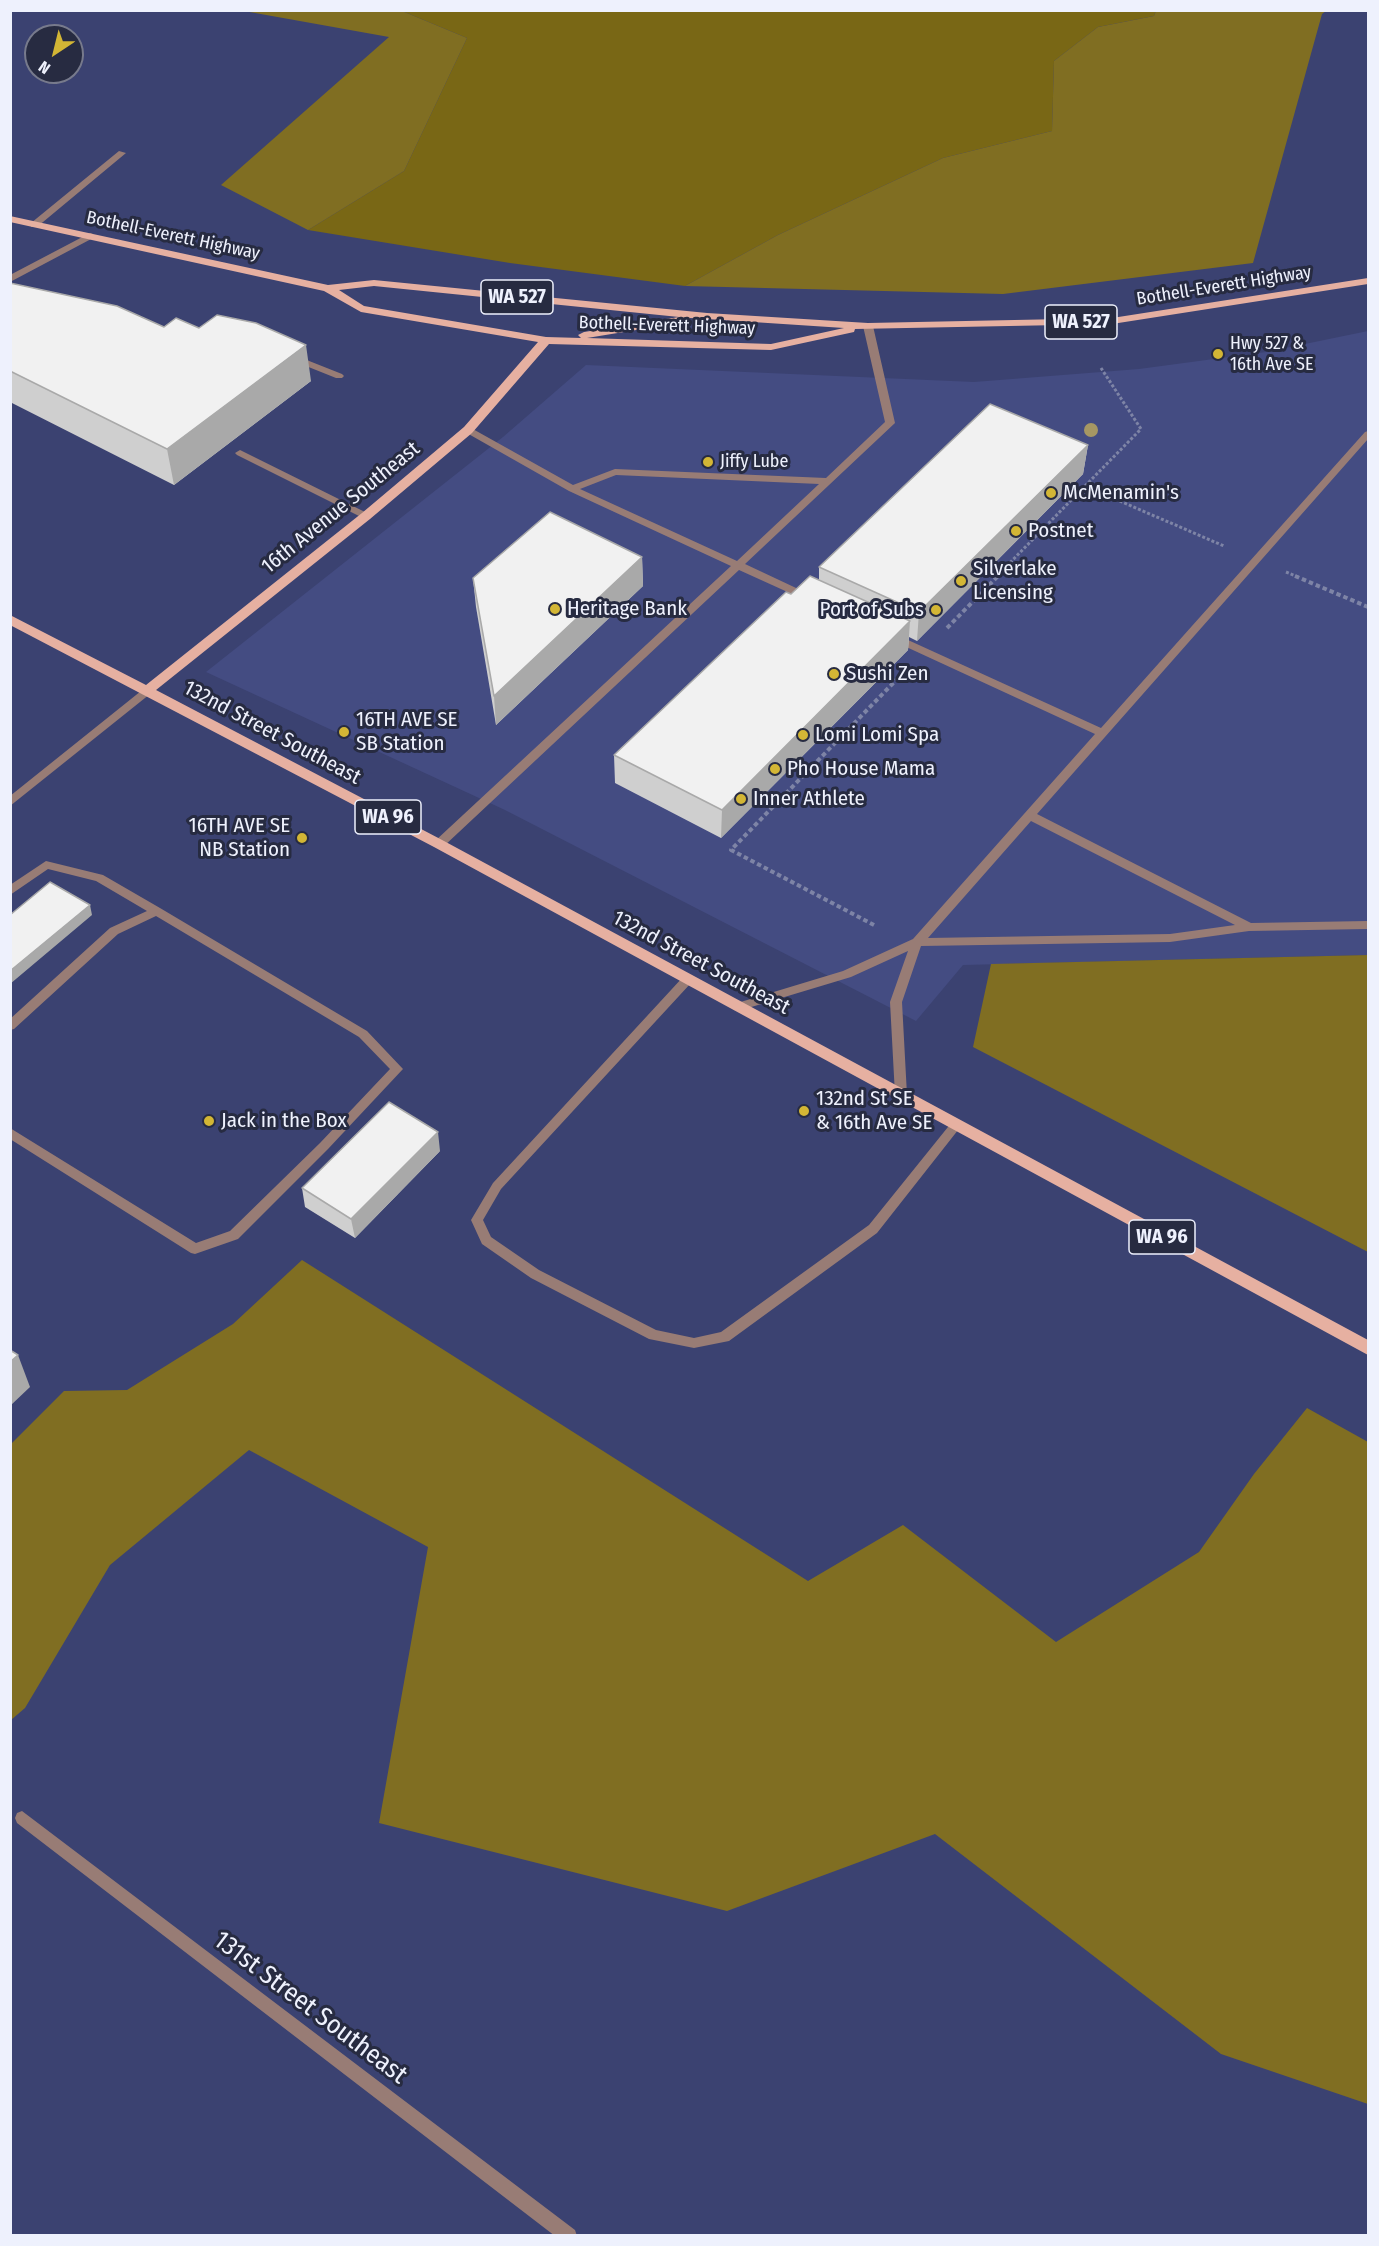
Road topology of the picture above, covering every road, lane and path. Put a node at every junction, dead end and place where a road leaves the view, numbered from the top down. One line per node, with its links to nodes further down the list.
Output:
1 (122, 153): 3 (street)
2 (10, 219): 3 (main road, Bothell-Everett Highway / WA 527)
3 (34, 225): 4 (main road, Bothell-Everett Highway / WA 527)
4 (90, 236): 5 (street); 7 (main road, Bothell-Everett Highway / WA 527)
5 (10, 279)
6 (1368, 281): 9 (main road, Bothell-Everett Highway / WA 527)
7 (328, 288): 8 (main road, Bothell-Everett Highway / WA 527); 10 (main road, Bothell-Everett Highway / WA 527)
8 (707, 316): 9 (main road, Bothell-Everett Highway / WA 527); 10 (main road)
9 (868, 326): 10 (main road, Bothell-Everett Highway / WA 527); 17 (street)
10 (546, 340): 14 (main road, 16th Avenue Southeast)
11 (286, 356): 13 (street)
12 (1101, 368): 18 (path)
13 (339, 376)
14 (468, 430): 19 (street); 20 (main road, 16th Avenue Southeast)
15 (1368, 434): 26 (street)
16 (240, 453): 20 (street)
17 (829, 481): 19 (street); 21 (street)
18 (1085, 486)
19 (572, 489): 21 (street)
20 (366, 516): 25 (main road, 16th Avenue Southeast)
21 (740, 566): 22 (street); 29 (street)
22 (816, 601)
23 (10, 619): 25 (main road, 132nd Street Southeast / WA 96)
24 (881, 632): 26 (street)
25 (146, 691): 27 (street); 29 (main road, 132nd Street Southeast / WA 96)
26 (1102, 732): 28 (street)
27 (10, 802)
28 (1029, 814): 33 (street); 34 (street)
29 (440, 844): 35 (main road, 132nd Street Southeast / WA 96)
30 (10, 891): 31 (street)
31 (156, 911): 37 (street); 40 (street)
32 (1368, 925): 33 (street)
33 (1249, 927): 34 (street)
34 (916, 942): 36 (street); 38 (street)
35 (687, 980): 36 (main road, 132nd Street Southeast / WA 96); 39 (street)
36 (738, 1007): 38 (main road, 132nd Street Southeast / WA 96)
37 (10, 1026)
38 (901, 1095): 39 (main road, 132nd Street Southeast / WA 96)
39 (956, 1125): 41 (main road, 132nd Street Southeast / WA 96)
40 (10, 1132)
41 (1368, 1348)
42 (22, 1818): 43 (street, 131st Street Southeast)
43 (569, 2235)

